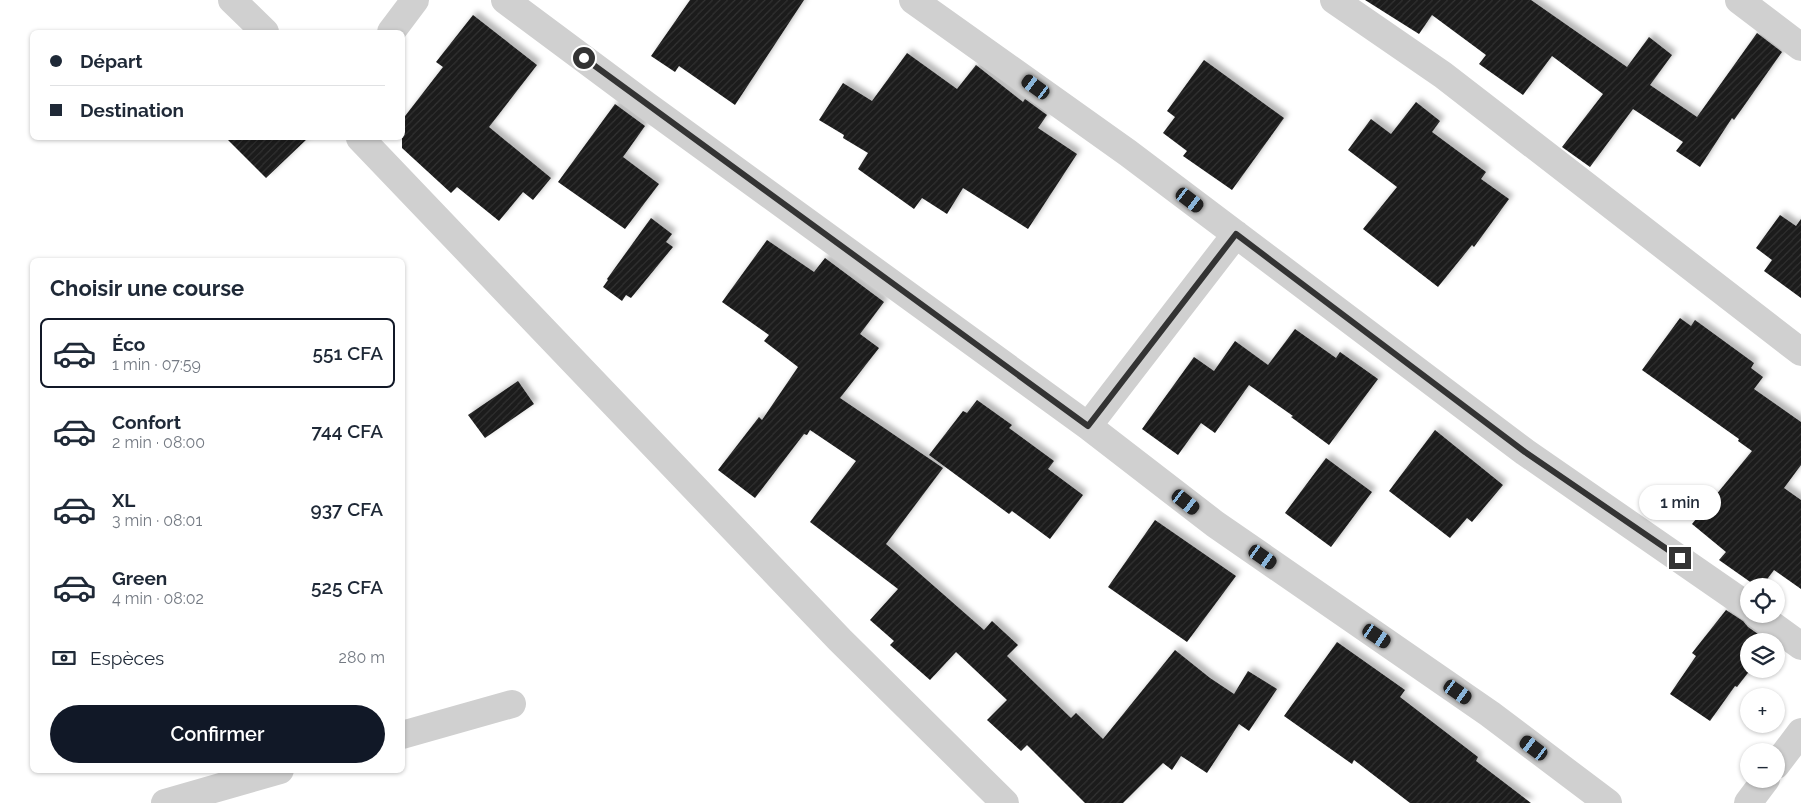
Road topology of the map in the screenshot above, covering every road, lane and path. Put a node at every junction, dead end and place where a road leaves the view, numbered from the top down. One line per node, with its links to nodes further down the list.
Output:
1 (232, 0): 7 (street)
2 (415, 0): 8 (street)
3 (505, 0): 13 (street)
4 (913, 0): 11 (street)
5 (1334, 0): 12 (street)
6 (1738, 0): 9 (street)
7 (263, 30)
8 (392, 30)
9 (1801, 47)
10 (362, 140): 24 (street)
11 (1236, 234): 13 (street); 14 (street)
12 (1801, 352)
13 (1088, 426): 25 (street)
14 (1740, 601)
15 (1769, 623): 16 (street)
16 (1801, 646)
17 (512, 704): 19 (street)
18 (1801, 732): 20 (street)
19 (405, 734)
20 (1785, 753)
21 (270, 773): 23 (street)
22 (1759, 788): 26 (street)
23 (165, 803)
24 (1005, 803)
25 (1608, 803)
26 (1748, 803)

